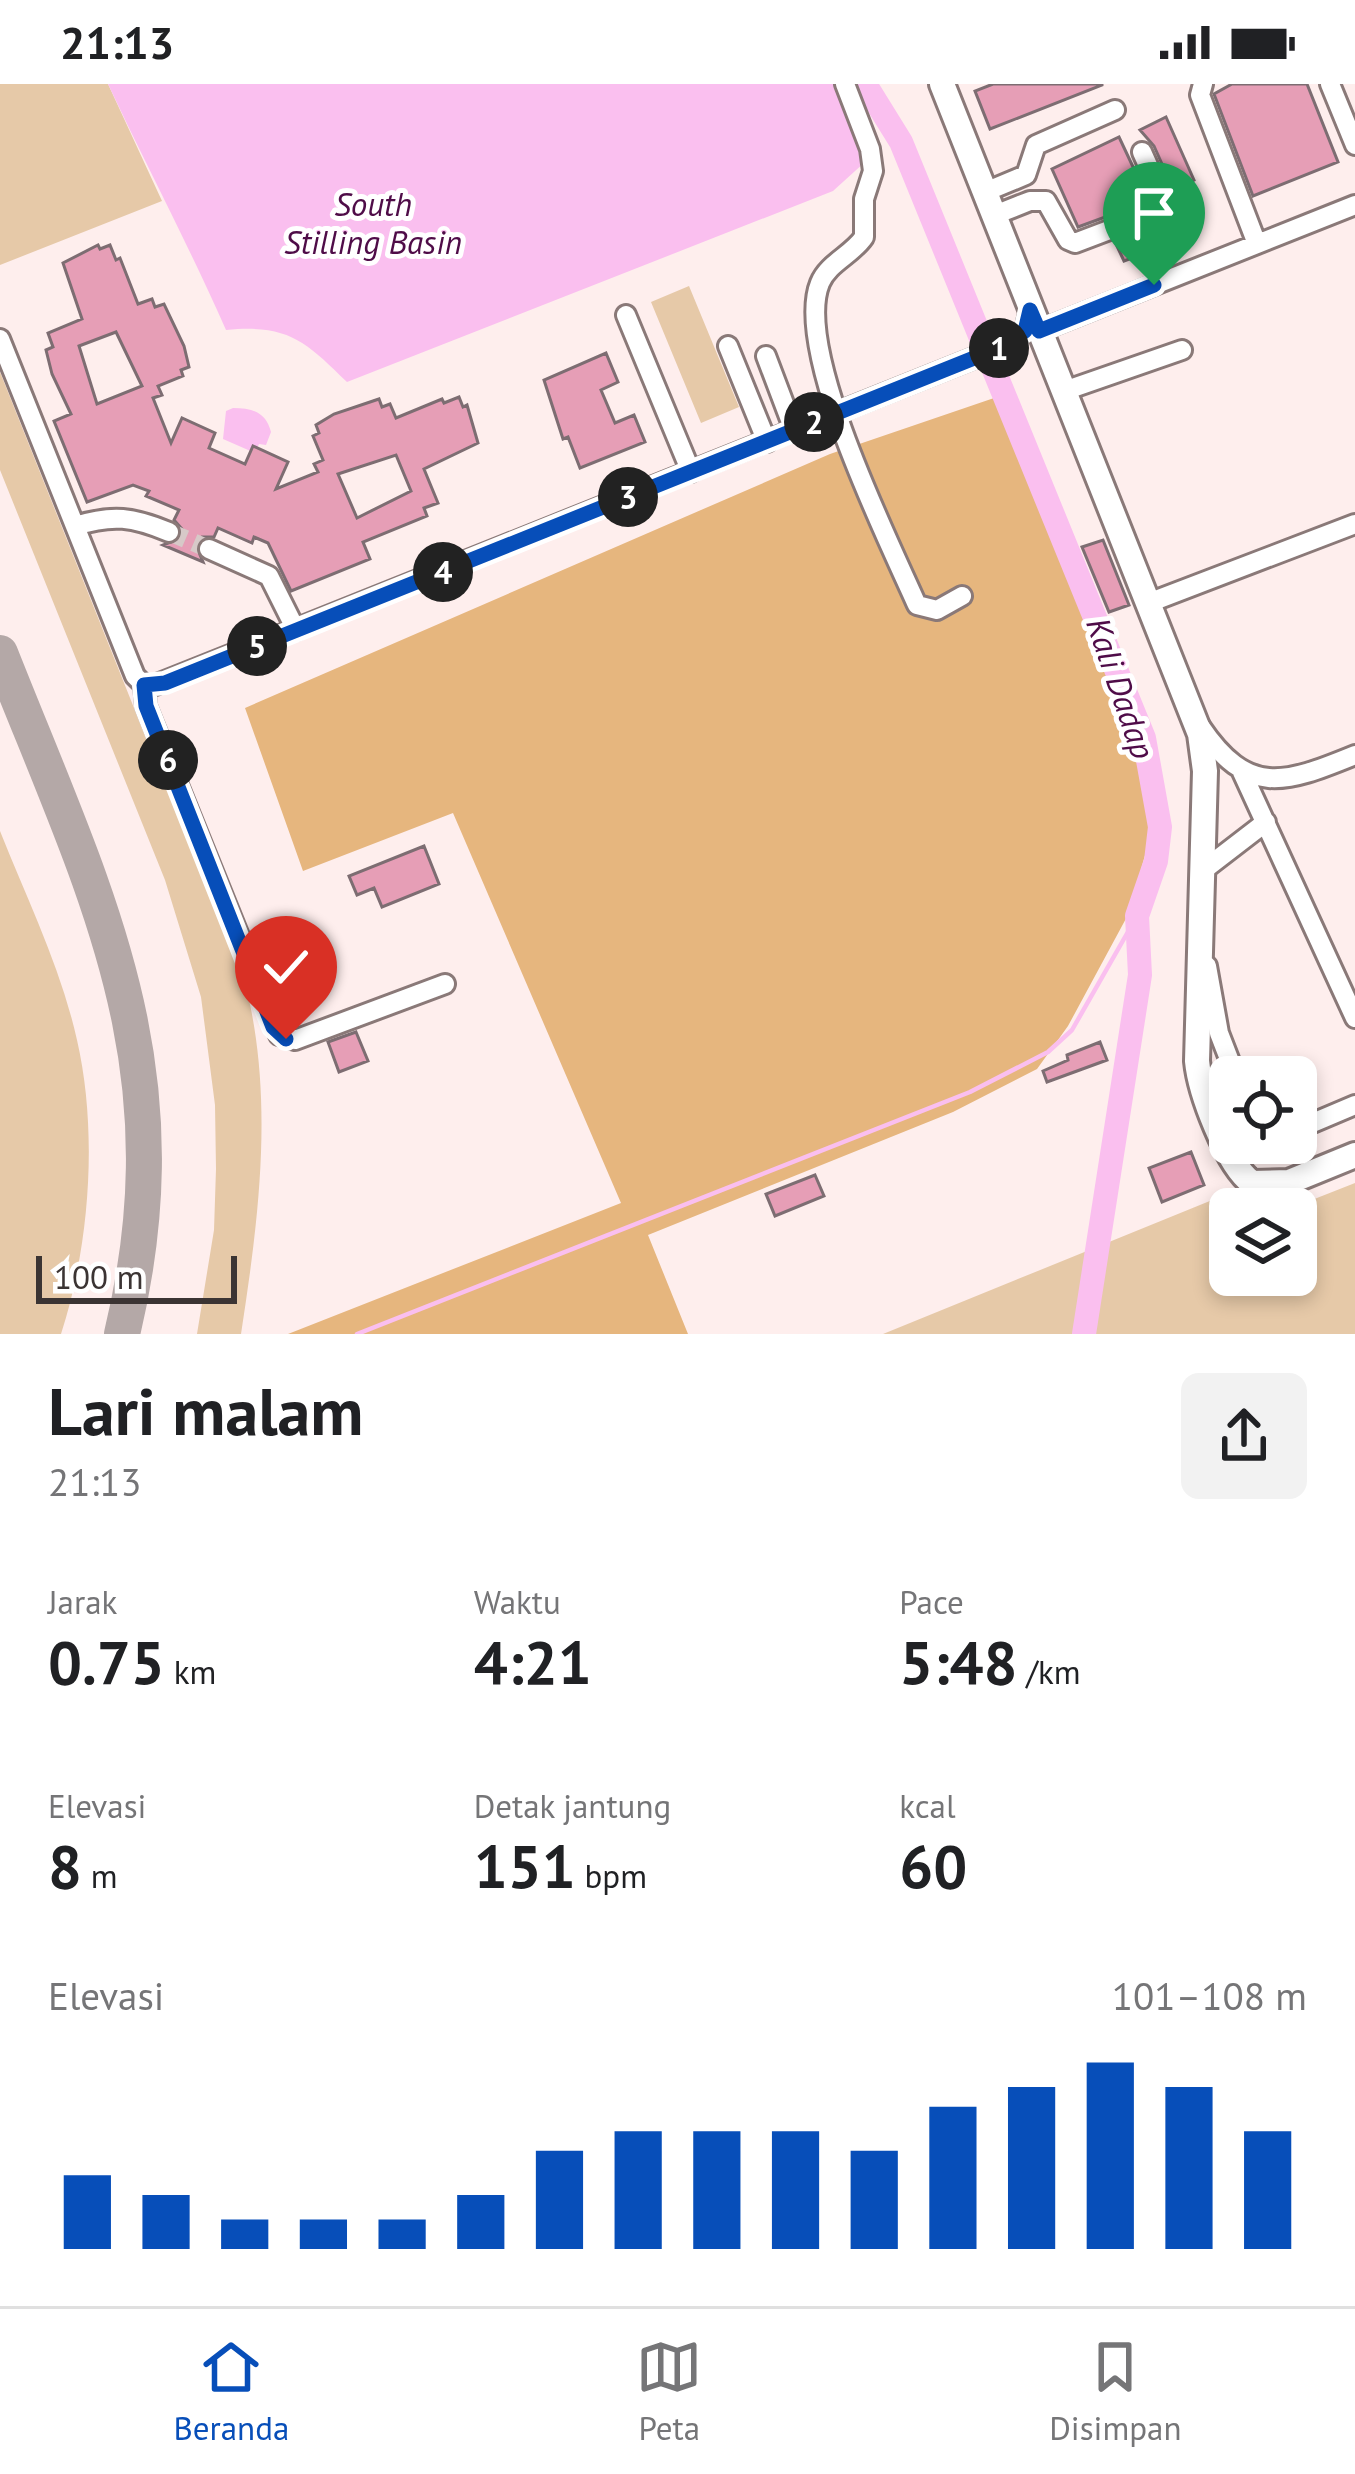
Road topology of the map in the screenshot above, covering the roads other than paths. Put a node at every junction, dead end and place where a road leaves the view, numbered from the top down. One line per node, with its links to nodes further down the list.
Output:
1 (845, 84): 19 (street)
2 (942, 84): 9 (main road)
3 (1202, 84): 11 (street)
4 (1330, 84): 6 (street)
5 (1114, 110): 9 (street)
6 (1350, 114): 7 (street)
7 (1355, 145)
8 (1142, 152): 9 (street)
9 (989, 204): 13 (main road)
10 (1355, 205): 11 (street)
11 (1257, 244): 13 (street)
12 (626, 315): 22 (street)
13 (1039, 330): 18 (main road); 19 (street)
14 (0, 339): 24 (street)
15 (728, 346): 21 (street)
16 (1182, 350): 18 (street)
17 (766, 356): 20 (street)
18 (1064, 391): 28 (main road)
19 (839, 413): 20 (street); 27 (street)
20 (794, 430): 21 (street)
21 (767, 442): 22 (street)
22 (691, 472): 29 (street)
23 (1355, 524): 28 (street)
24 (75, 526): 25 (street); 30 (street)
25 (169, 532)
26 (209, 549): 29 (street)
27 (962, 596)
28 (1151, 602): 31 (main road)
29 (296, 630): 30 (street)
30 (144, 685): 37 (street)
31 (1196, 721): 33 (street); 35 (main road)
32 (1355, 755): 33 (street)
33 (1242, 772): 34 (street)
34 (1266, 822): 35 (street); 38 (street)
35 (1201, 872): 36 (main road)
36 (1199, 925): 40 (street); 43 (main road)
37 (445, 984)
38 (1350, 990): 39 (street)
39 (1355, 1018)
40 (1228, 1056)
41 (1355, 1105): 42 (street)
42 (1317, 1121)
43 (1355, 1155)

